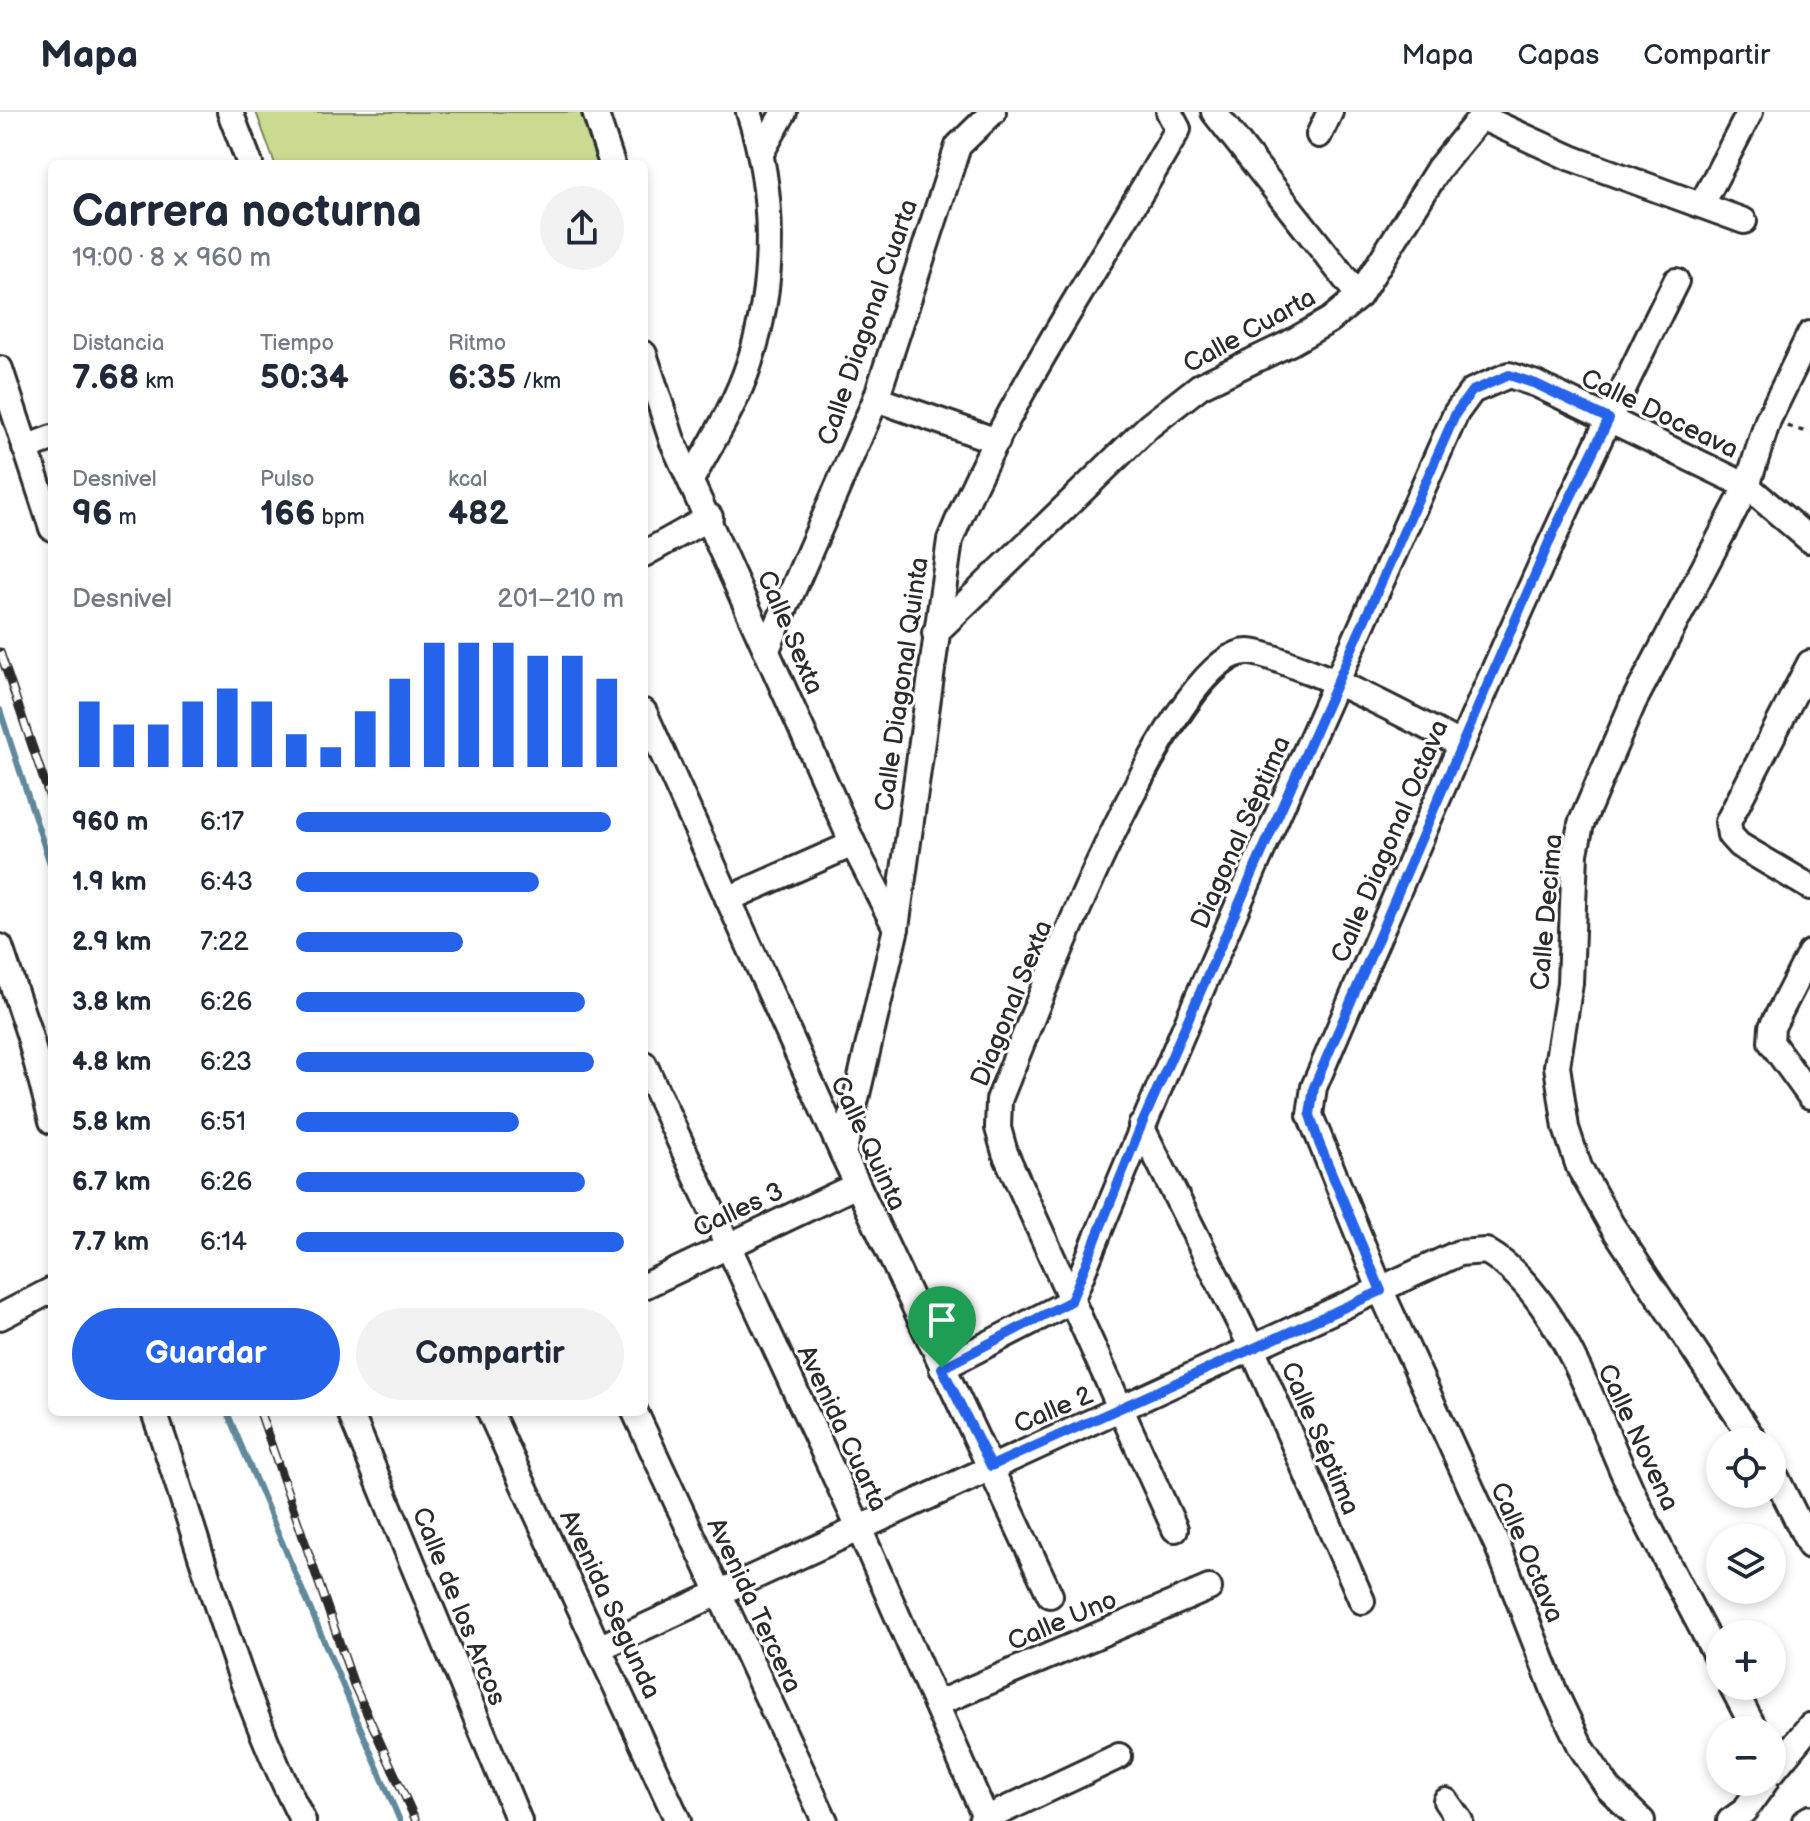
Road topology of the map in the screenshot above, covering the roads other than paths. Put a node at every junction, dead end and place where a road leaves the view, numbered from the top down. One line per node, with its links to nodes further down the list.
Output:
1 (230, 112): 13 (street)
2 (595, 112): 14 (street)
3 (749, 112): 12 (street)
4 (784, 112): 12 (street)
5 (993, 112): 23 (street, Calle Diagonal Cuarta)
6 (1214, 112): 18 (street)
7 (1330, 112): 11 (street)
8 (1750, 112): 15 (street)
9 (1483, 114): 15 (street); 18 (street, Calle Cuarta)
10 (1174, 121): 26 (street, Calle Diagonal Quinta)
11 (1319, 135)
12 (762, 151): 28 (street)
13 (248, 160)
14 (611, 160)
15 (1702, 204): 16 (street)
16 (1744, 221)
17 (1676, 281): 24 (street, Calle Diagonal Octava)
18 (1359, 296): 34 (street, Calle Cuarta)
19 (1810, 334): 29 (street, Calle Decima)
20 (648, 366): 28 (street, Calle Sexta)
21 (0, 369): 27 (street)
22 (1472, 391): 24 (street, Calle Doceava); 37 (street, Diagonal Séptima)
23 (876, 399): 26 (street); 35 (street, Calle Diagonal Cuarta)
24 (1609, 419): 29 (street, Calle Doceava); 39 (street, Calle Diagonal Octava)
25 (48, 439): 27 (street)
26 (997, 441): 34 (street, Calle Diagonal Quinta)
27 (25, 448): 30 (street)
28 (692, 478): 31 (street, Calle Sexta)
29 (1747, 486): 32 (street, Calle Doceava); 66 (street, Calle Decima)
30 (48, 516)
31 (710, 517): 33 (street); 35 (street, Calle Sexta)
32 (1810, 540)
33 (648, 552)
34 (935, 633): 43 (street, Calle Diagonal Quinta)
35 (768, 647): 40 (street, Calle Sexta)
36 (1808, 673): 41 (street)
37 (1337, 681): 39 (street); 49 (street, Diagonal Séptima); 57 (street, Diagonal Sexta)
38 (648, 721): 42 (street, Calle Quinta)
39 (1460, 744): 55 (street, Calle Diagonal Octava)
40 (853, 844): 42 (street); 43 (street, Calle Sexta)
41 (1810, 887)
42 (728, 899): 50 (street, Calle Quinta)
43 (896, 928): 50 (street, Calle Diagonal Quinta)
44 (0, 947): 48 (street)
45 (1807, 966): 47 (street)
46 (648, 1073): 52 (street, Avenida Cuarta)
47 (1810, 1096)
48 (48, 1106)
49 (1141, 1126): 57 (street, Diagonal Séptima); 59 (street, Calle Séptima)
50 (843, 1154): 51 (street, Calle Quinta)
51 (857, 1185): 52 (street, Calles 3); 60 (street, Calle Quinta)
52 (726, 1244): 54 (street, Calles 3); 69 (street, Avenida Cuarta)
53 (1486, 1251): 55 (street, Calle 2); 76 (street, Calle Novena)
54 (648, 1284)
55 (1381, 1291): 59 (street, Calle 2); 88 (street, Calle Octava)
56 (48, 1292): 58 (street)
57 (1071, 1301): 60 (street); 61 (street, Diagonal Sexta)
58 (0, 1317)
59 (1253, 1350): 61 (street, Calle 2); 75 (street, Calle Séptima)
60 (942, 1368): 67 (street, Calle Quinta)
61 (1122, 1410): 67 (street, Calle 2); 70 (street, Diagonal Sexta)
62 (155, 1416): 84 (street)
63 (352, 1416): 85 (street, Calle de los Arcos)
64 (492, 1416): 77 (street, Avenida Segunda)
65 (637, 1416): 73 (street, Avenida Tercera)
66 (1746, 1428)
67 (991, 1466): 69 (street, Calle 2); 74 (street, Calle Quinta)
68 (1786, 1497): 71 (street)
69 (859, 1528): 73 (street, Calle 2); 78 (street, Avenida Cuarta)
70 (1175, 1529)
71 (1810, 1546)
72 (1209, 1588): 78 (street, Calle Uno)
73 (719, 1595): 77 (street, Calle 2); 87 (street, Avenida Tercera)
74 (1050, 1595)
75 (1362, 1601)
76 (1706, 1636)
77 (601, 1647): 86 (street, Avenida Segunda)
78 (936, 1704): 83 (street, Avenida Cuarta)
79 (1810, 1726): 80 (street)
80 (1786, 1754)
81 (1119, 1756): 83 (street)
82 (1754, 1796): 89 (street)
83 (984, 1820)
84 (303, 1821)
85 (519, 1821)
86 (678, 1821)
87 (825, 1821)
88 (1642, 1821)
89 (1730, 1821)

